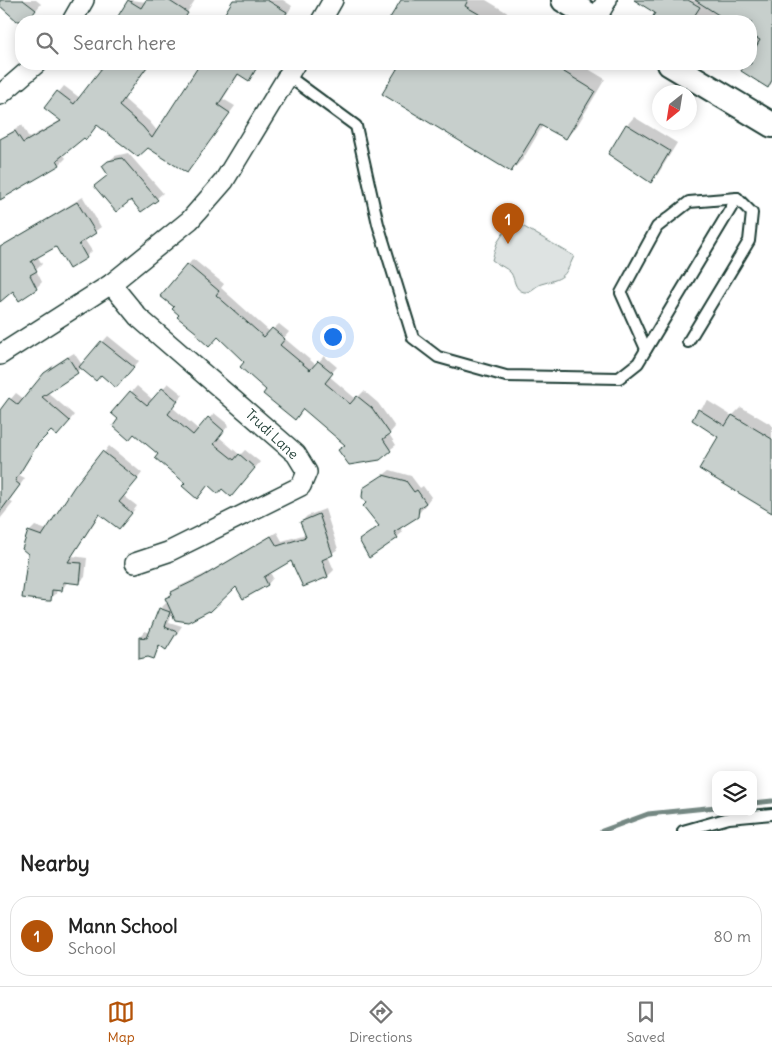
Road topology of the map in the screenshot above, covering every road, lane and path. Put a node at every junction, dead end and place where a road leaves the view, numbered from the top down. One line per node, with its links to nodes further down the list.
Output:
1 (84, 0): 5 (street)
2 (333, 0): 6 (street)
3 (564, 0): 4 (street)
4 (600, 14)
5 (75, 15)
6 (324, 15)
7 (29, 70): 10 (street)
8 (292, 70): 13 (street); 15 (lane)
9 (680, 70): 11 (street)
10 (0, 95)
11 (772, 124)
12 (737, 198): 14 (lane); 15 (lane); 15 (lane)
13 (111, 284): 16 (street); 17 (street, Trudi Lane)
14 (688, 342)
15 (646, 349)
16 (0, 355)
17 (135, 563)
18 (772, 814): 19 (lane)
19 (683, 831)

